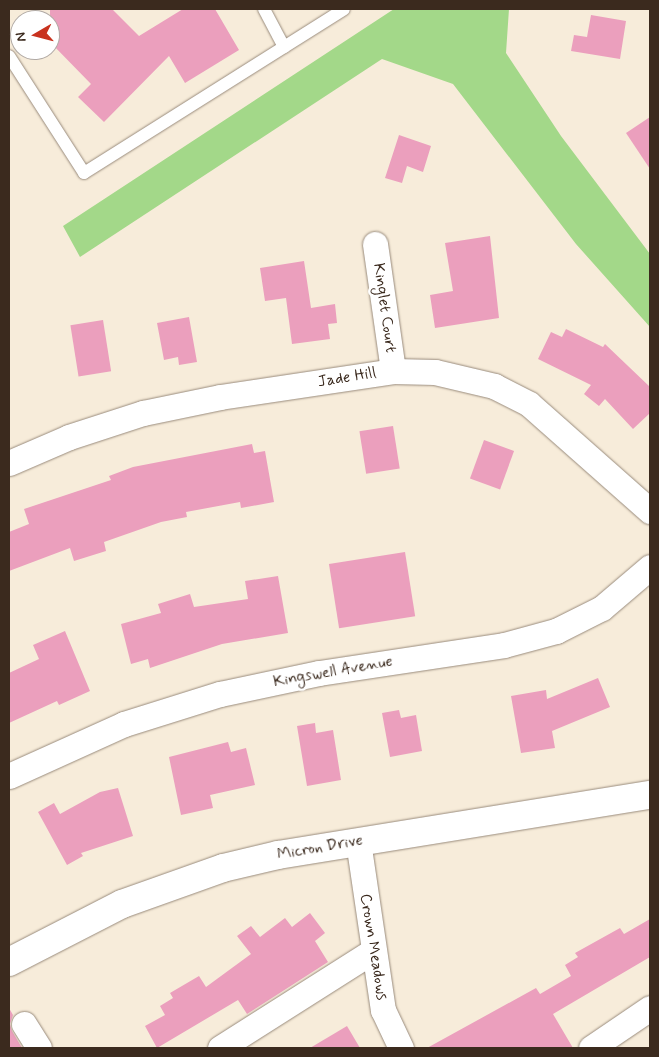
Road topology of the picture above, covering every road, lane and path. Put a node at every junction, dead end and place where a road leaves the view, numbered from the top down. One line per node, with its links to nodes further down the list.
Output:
1 (264, 9): 3 (lane)
2 (340, 10): 3 (lane)
3 (284, 47): 4 (lane)
4 (9, 56)
5 (375, 244): 6 (street, Kinglet Court)
6 (393, 371): 7 (street, Jade Hill); 8 (street, Jade Hill)
7 (9, 463)
8 (650, 511)
9 (650, 567): 10 (street, Kingswell Avenue)
10 (9, 776)
11 (650, 795): 12 (street, Micron Drive)
12 (358, 841): 13 (street, Crown Meadows); 14 (street, Micron Drive)
13 (374, 951): 18 (street); 19 (street, Crown Meadows)
14 (9, 962)
15 (650, 1008): 20 (street)
16 (24, 1024): 17 (street)
17 (39, 1048)
18 (220, 1048)
19 (401, 1048)
20 (591, 1048)

